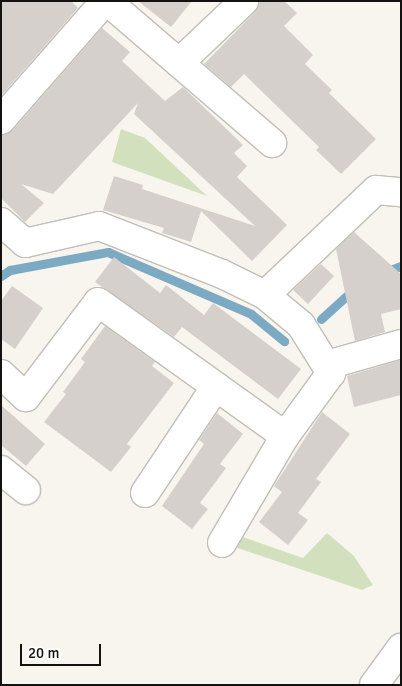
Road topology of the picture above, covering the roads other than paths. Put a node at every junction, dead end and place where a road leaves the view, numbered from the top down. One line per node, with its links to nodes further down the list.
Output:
1 (106, 1): 3 (street); 4 (street)
2 (244, 1): 3 (street)
3 (179, 63): 5 (street)
4 (1, 120)
5 (272, 143)
6 (401, 192): 8 (street)
7 (1, 222): 8 (street)
8 (265, 295): 10 (street)
9 (401, 344): 10 (street)
10 (327, 365): 13 (street)
11 (1, 374): 12 (street)
12 (216, 386): 13 (street); 16 (street)
13 (285, 436): 17 (street)
14 (1, 470): 15 (street)
15 (26, 490)
16 (145, 493)
17 (222, 543)
18 (401, 648): 19 (street)
19 (374, 685)

